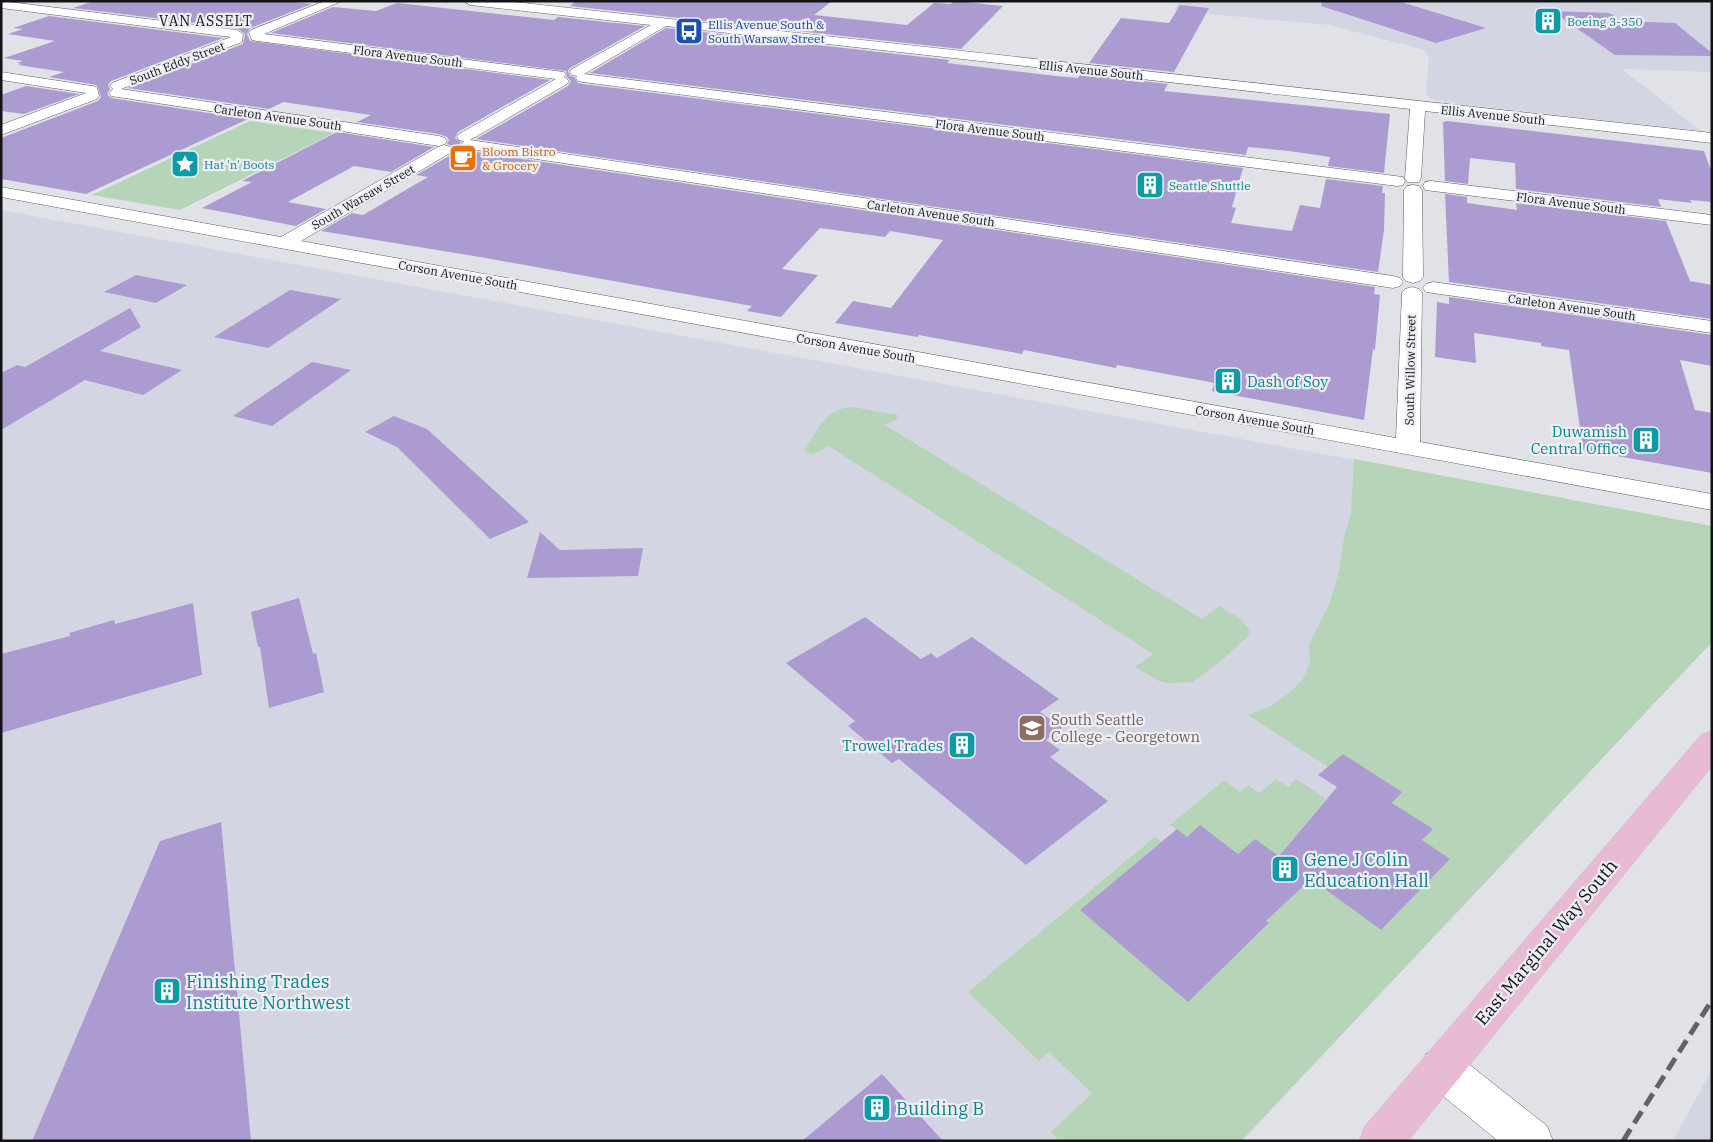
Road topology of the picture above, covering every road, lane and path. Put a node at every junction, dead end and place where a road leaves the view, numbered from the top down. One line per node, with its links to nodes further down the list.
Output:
1 (336, 1): 6 (street)
2 (470, 1): 3 (street, Ellis Avenue South)
3 (490, 2): 5 (street, Ellis Avenue South)
4 (1, 4): 7 (street)
5 (663, 23): 8 (street); 13 (street, Ellis Avenue South)
6 (256, 35): 7 (street); 10 (street, Flora Avenue South)
7 (237, 37): 11 (street, South Eddy Street)
8 (580, 75): 10 (street); 18 (street, Flora Avenue South)
9 (1, 76): 12 (street)
10 (560, 78): 16 (street)
11 (116, 90): 12 (street); 17 (street, Carleton Avenue South)
12 (92, 93): 14 (street)
13 (1418, 106): 15 (street, Ellis Avenue South); 18 (street, South Willow Street)
14 (1, 130)
15 (1712, 138)
16 (467, 141): 17 (street); 22 (street, Carleton Avenue South)
17 (442, 145): 21 (street, South Warsaw Street)
18 (1413, 184): 20 (street, Flora Avenue South); 22 (street, South Willow Street)
19 (1, 192): 21 (street, Corson Avenue South)
20 (1712, 220)
21 (282, 244): 24 (street, Corson Avenue South)
22 (1419, 286): 23 (street, Carleton Avenue South); 24 (street, South Willow Street)
23 (1712, 327)
24 (1408, 448): 25 (street, Corson Avenue South)
25 (1712, 502)
26 (1712, 743): 27 (main road, East Marginal Way South)
27 (1441, 1068): 28 (main road, East Marginal Way South); 29 (street)
28 (1380, 1141)
29 (1532, 1141)

